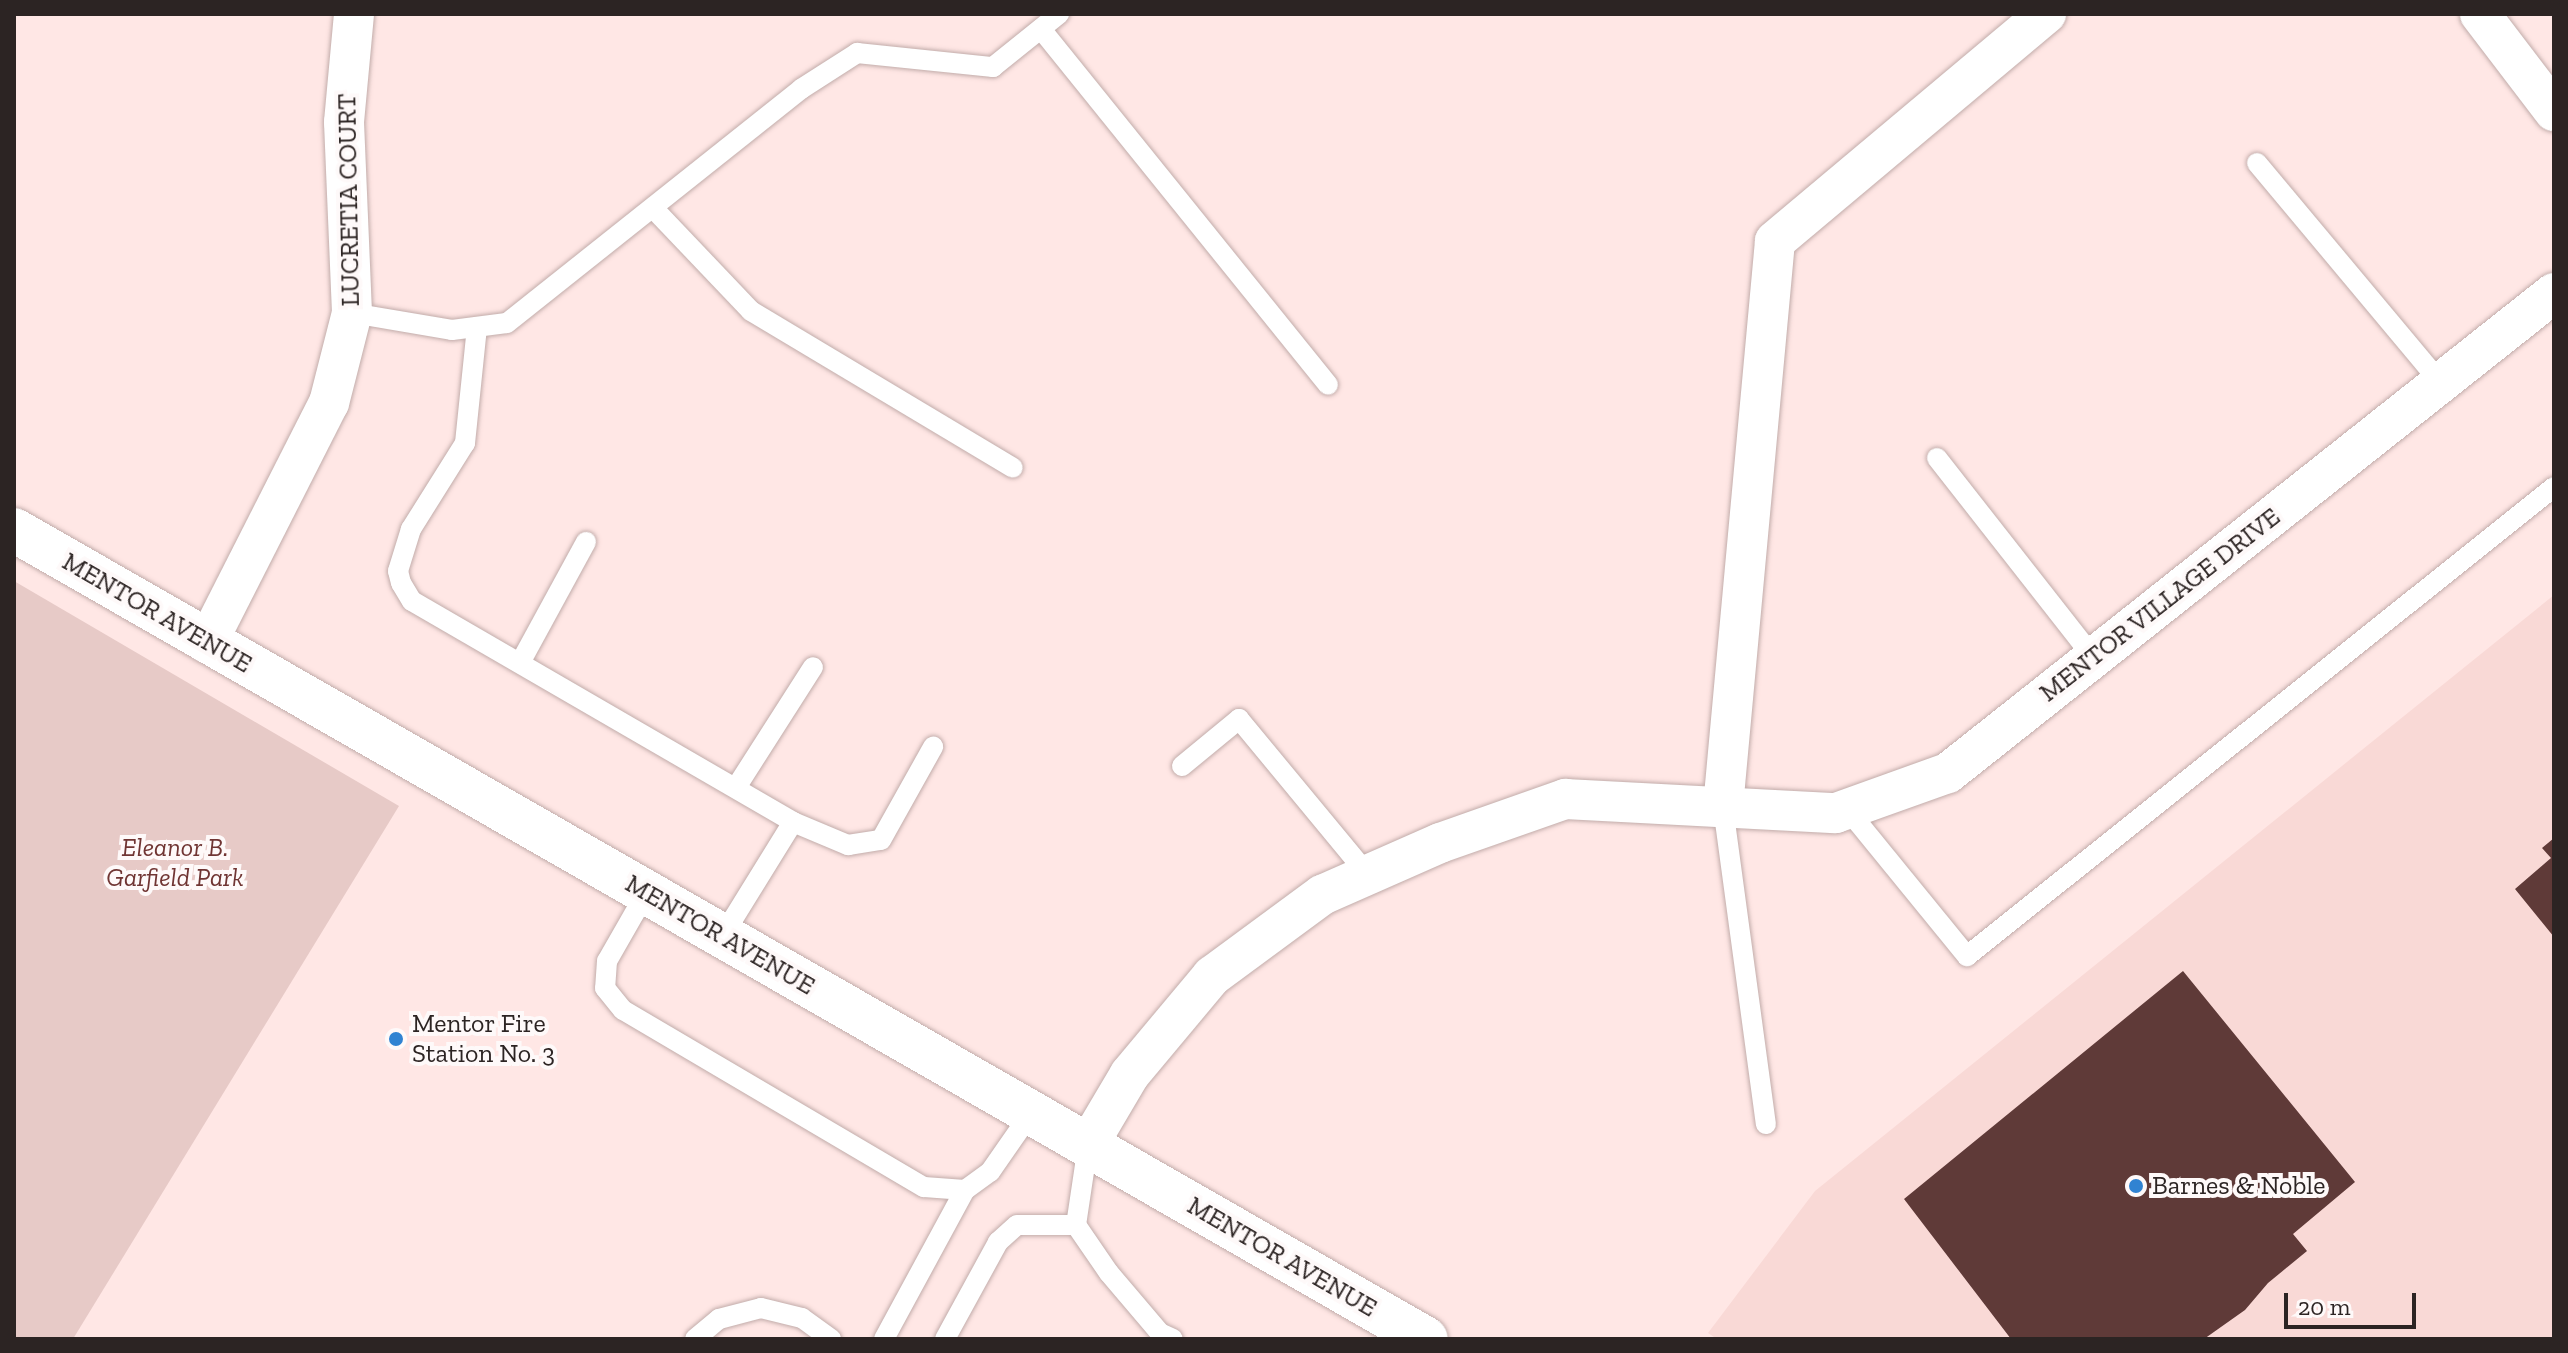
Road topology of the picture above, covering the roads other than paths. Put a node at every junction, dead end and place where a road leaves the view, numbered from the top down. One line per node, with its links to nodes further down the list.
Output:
1 (354, 14): 10 (street, LUCRETIA COURT)
2 (1059, 14): 5 (lane)
3 (2046, 14): 26 (street)
4 (2480, 14): 6 (street)
5 (1041, 29): 8 (lane); 13 (lane)
6 (2554, 111)
7 (2257, 163): 12 (lane)
8 (653, 208): 11 (lane); 15 (lane)
9 (2554, 293): 12 (street, MENTOR VILLAGE DRIVE)
10 (352, 313): 11 (lane); 19 (street, LUCRETIA COURT)
11 (477, 327): 21 (lane)
12 (2441, 383): 20 (street, MENTOR VILLAGE DRIVE)
13 (1328, 385)
14 (1937, 458): 20 (lane)
15 (1013, 468)
16 (2554, 487): 27 (lane)
17 (14, 530): 19 (main road, MENTOR AVENUE)
18 (586, 542): 21 (lane)
19 (207, 643): 30 (main road, MENTOR AVENUE)
20 (2094, 658): 27 (street, MENTOR VILLAGE DRIVE)
21 (520, 663): 25 (lane)
22 (813, 667): 25 (lane)
23 (933, 747): 28 (lane)
24 (1182, 766): 29 (lane)
25 (737, 786): 28 (lane)
26 (1723, 807): 27 (street, MENTOR VILLAGE DRIVE); 29 (street, MENTOR VILLAGE DRIVE); 33 (lane)
27 (1847, 809)
28 (793, 822): 31 (lane)
29 (1368, 875): 34 (street, MENTOR VILLAGE DRIVE)
30 (646, 893): 31 (main road, MENTOR AVENUE); 35 (lane)
31 (722, 937): 32 (main road, MENTOR AVENUE)
32 (1031, 1113): 34 (main road, MENTOR AVENUE); 35 (lane)
33 (1766, 1124)
34 (1088, 1145): 36 (lane); 37 (main road, MENTOR AVENUE)
35 (965, 1190): 40 (lane)
36 (1076, 1225): 41 (lane); 42 (lane)
37 (1422, 1338)
38 (695, 1339): 39 (lane)
39 (831, 1339)
40 (884, 1339)
41 (945, 1339)
42 (1173, 1339)

